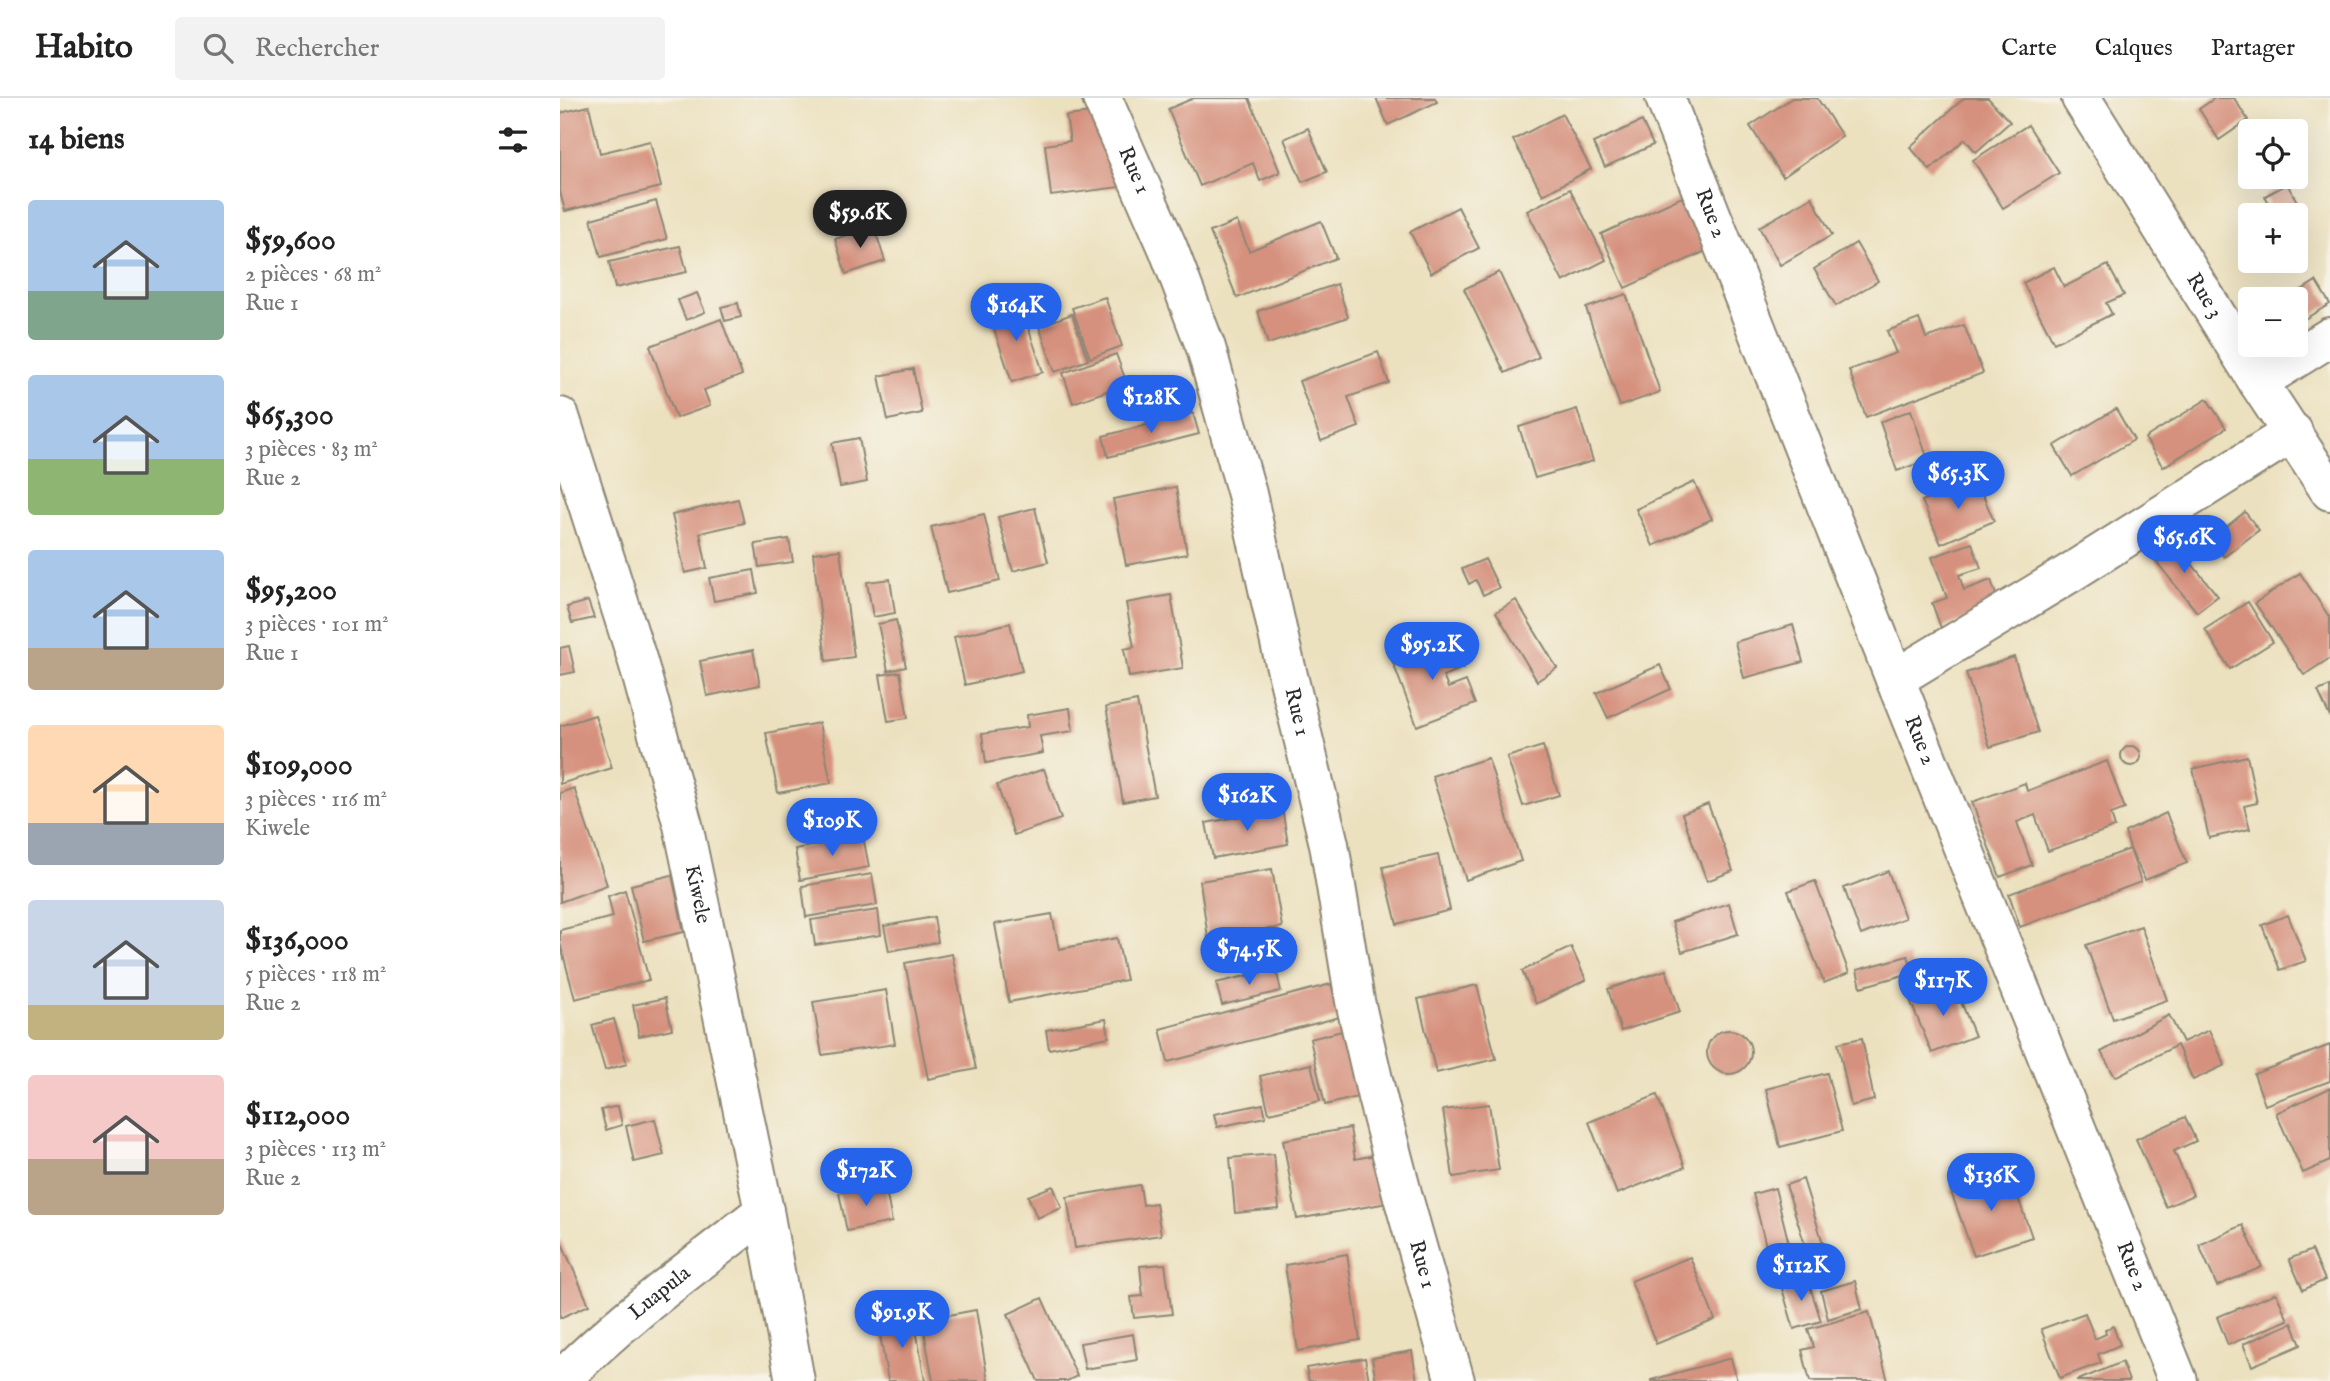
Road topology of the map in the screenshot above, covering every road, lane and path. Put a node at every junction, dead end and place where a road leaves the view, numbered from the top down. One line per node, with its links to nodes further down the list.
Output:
1 (1102, 98): 13 (street, Rue 1)
2 (1665, 98): 9 (street, Rue 2)
3 (2081, 98): 5 (street, Rue 3)
4 (2330, 337): 5 (street)
5 (2258, 382): 7 (street, Rue 3)
6 (560, 417): 10 (street, Kiwele)
7 (2293, 432): 8 (street, Rue 3); 9 (street)
8 (2330, 491)
9 (1895, 679): 14 (street, Rue 2)
10 (764, 1211): 11 (street, Luapula); 12 (street, Kiwele)
11 (560, 1381)
12 (795, 1381)
13 (1455, 1381)
14 (2178, 1381)

